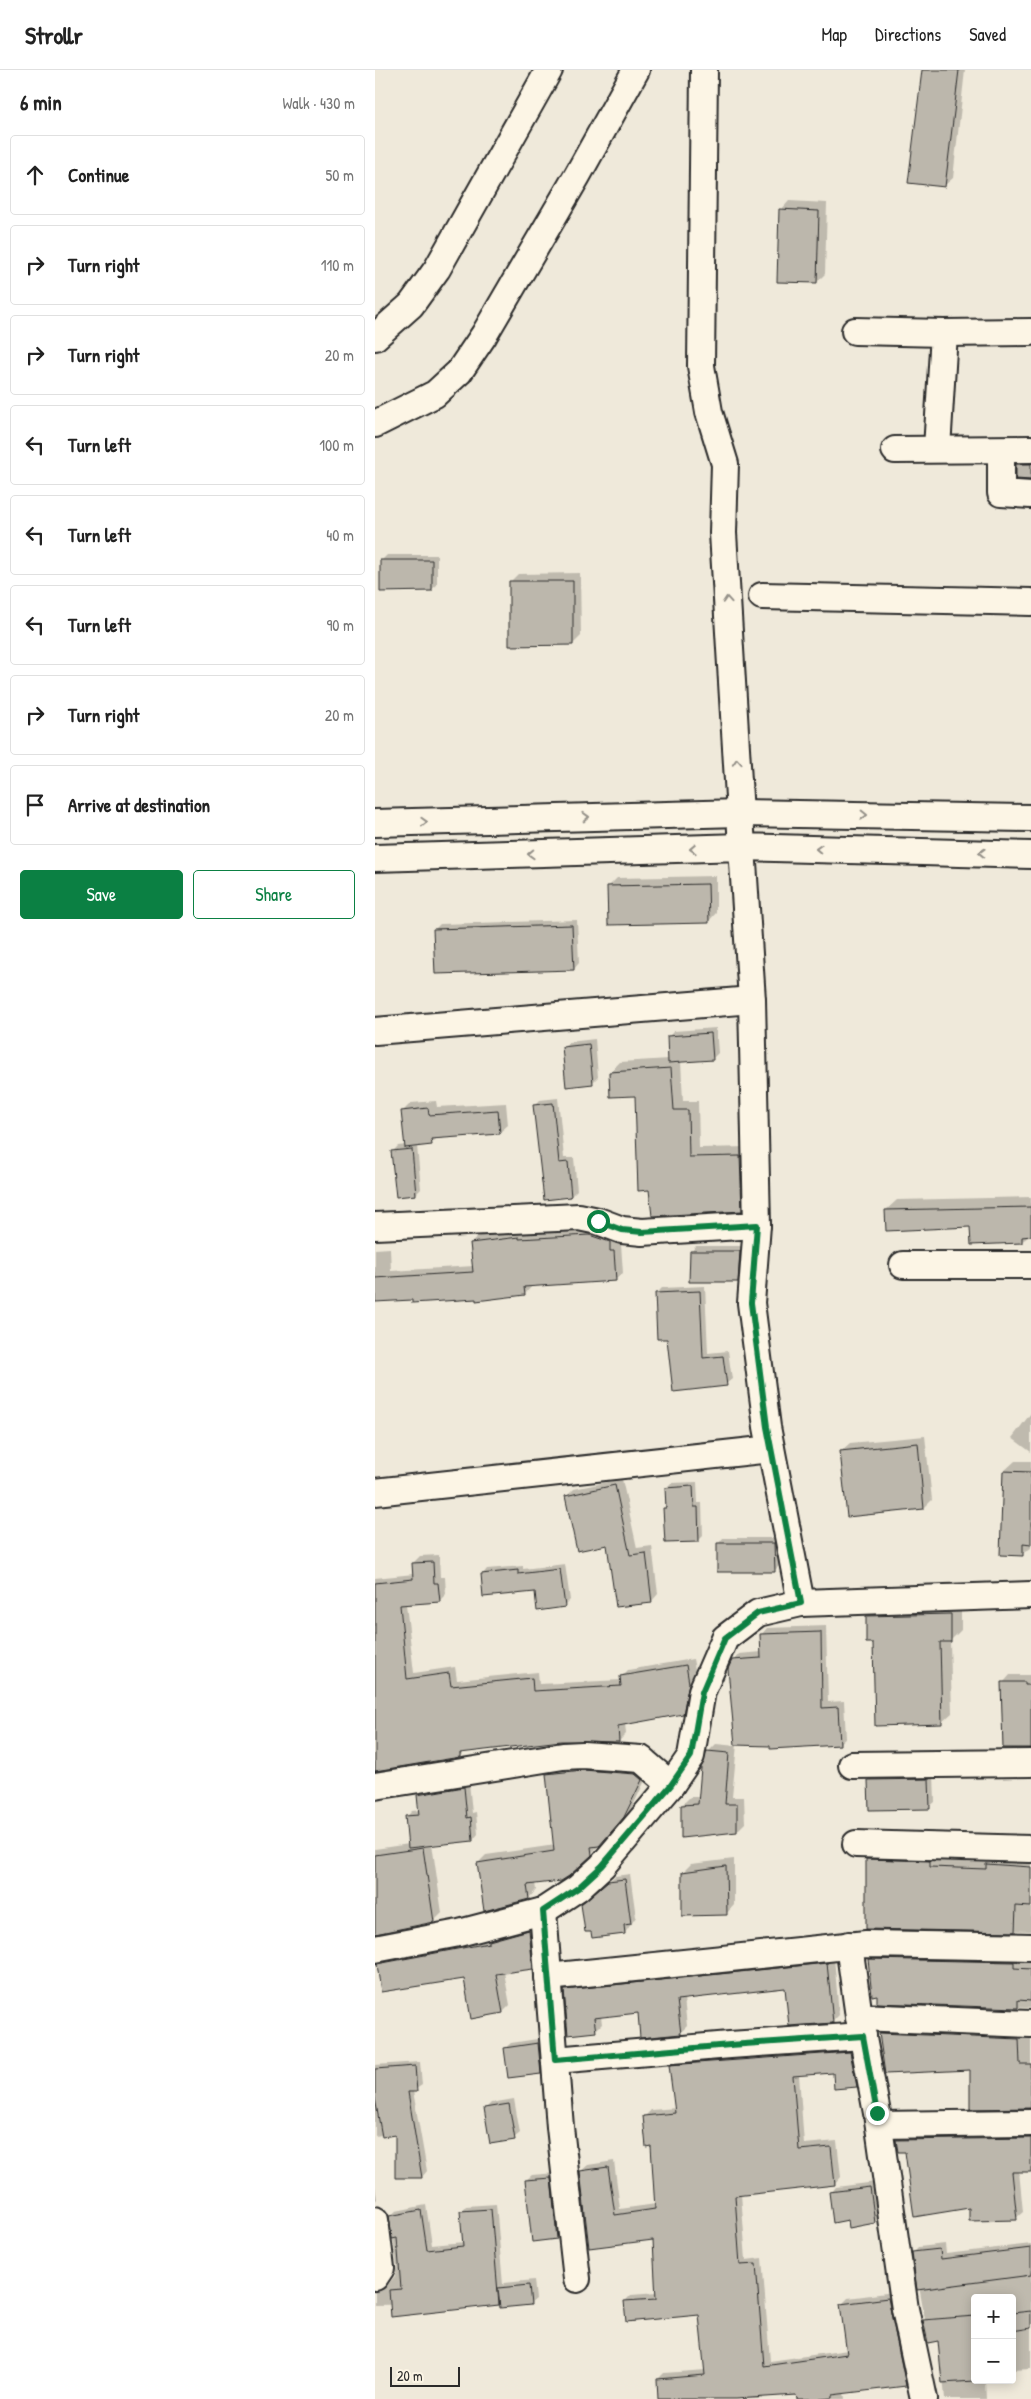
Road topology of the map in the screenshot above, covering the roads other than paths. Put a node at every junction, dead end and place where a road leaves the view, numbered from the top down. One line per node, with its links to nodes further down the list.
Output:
1 (549, 70): 7 (street)
2 (635, 70): 8 (street)
3 (703, 70): 16 (street, one-way to 3)
4 (855, 331): 6 (street)
5 (1031, 332): 6 (street)
6 (944, 333): 11 (street)
7 (375, 337)
8 (375, 424)
9 (1031, 449): 12 (street)
10 (895, 450): 11 (street)
11 (937, 450): 12 (street)
12 (1001, 450): 13 (street)
13 (1031, 495)
14 (762, 596): 15 (street)
15 (1031, 602)
16 (740, 812): 17 (street, one-way to 17); 18 (street, one-way to 16); 19 (street)
17 (1031, 818)
18 (375, 823)
19 (742, 847): 20 (street, one-way to 19); 21 (street, one-way to 21); 22 (street)
20 (1031, 855)
21 (375, 858)
22 (752, 1000): 23 (street); 24 (street)
23 (375, 1031)
24 (757, 1225): 25 (street); 28 (street)
25 (375, 1226)
26 (903, 1265): 27 (street)
27 (1031, 1265)
28 (771, 1449): 29 (street); 31 (street)
29 (375, 1492)
30 (1031, 1595): 31 (street)
31 (801, 1603): 34 (street)
32 (1031, 1763): 33 (street)
33 (852, 1765)
34 (671, 1785): 35 (street); 38 (street)
35 (375, 1786)
36 (856, 1844): 37 (street)
37 (1031, 1849)
38 (543, 1911): 41 (street); 42 (street)
39 (849, 1945): 40 (street); 42 (street); 44 (street)
40 (1031, 1947)
41 (375, 1949)
42 (548, 1977): 45 (street)
43 (1031, 2024): 44 (street)
44 (861, 2027): 45 (street); 47 (street)
45 (555, 2060): 50 (street)
46 (1031, 2123): 47 (street)
47 (879, 2125): 51 (street)
48 (375, 2220): 49 (street)
49 (375, 2277)
50 (577, 2279)
51 (924, 2399)

